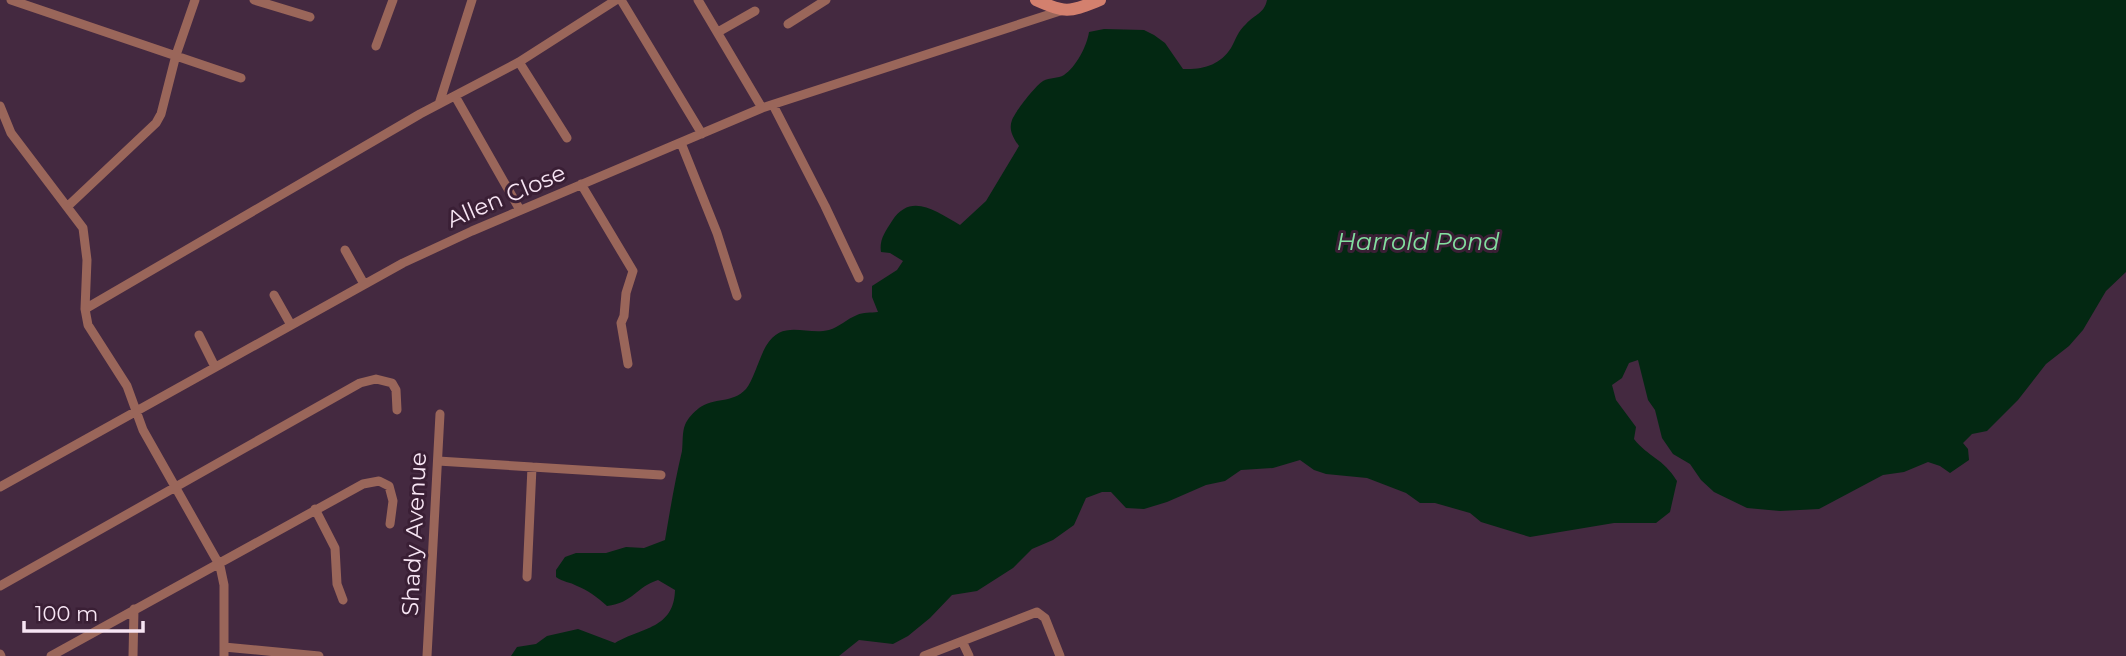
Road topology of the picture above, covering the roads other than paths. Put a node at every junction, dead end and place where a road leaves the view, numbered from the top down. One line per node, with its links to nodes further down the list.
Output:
1 (11, 0): 18 (street)
2 (195, 0): 18 (street)
3 (254, 0): 14 (street)
4 (393, 0): 17 (street)
5 (472, 0): 22 (street)
6 (616, 0): 19 (street)
7 (621, 0): 26 (street)
8 (698, 0): 16 (street)
9 (827, 0): 15 (street)
10 (1036, 0): 13 (street)
11 (1100, 0): 13 (street)
12 (755, 11): 16 (street)
13 (1060, 11): 23 (street, Allen Close)
14 (310, 17)
15 (788, 24)
16 (718, 32): 25 (street)
17 (376, 46)
18 (176, 55): 20 (street); 30 (street)
19 (519, 62): 21 (street); 27 (street)
20 (241, 78)
21 (455, 96): 22 (street); 31 (street)
22 (439, 104): 37 (street)
23 (773, 105): 25 (street, Allen Close); 33 (street)
24 (0, 106): 30 (street)
25 (762, 108): 26 (street, Allen Close)
26 (702, 134): 28 (street, Allen Close)
27 (567, 138)
28 (681, 143): 29 (street, Allen Close); 36 (street)
29 (582, 184): 31 (street, Allen Close); 40 (street)
30 (68, 206): 37 (street)
31 (520, 210): 34 (street, Allen Close)
32 (345, 250): 34 (street)
33 (859, 278)
34 (365, 284): 38 (street, Allen Close)
35 (274, 296): 38 (street)
36 (737, 296)
37 (85, 309): 42 (street)
38 (291, 325): 41 (street, Allen Close)
39 (199, 335): 41 (street)
40 (628, 364)
41 (215, 367): 42 (street, Allen Close)
42 (137, 410): 48 (street, Allen Close); 49 (street)
43 (397, 410): 49 (street)
44 (440, 414): 45 (street, Shady Avenue)
45 (438, 461): 46 (street); 62 (street, Shady Avenue)
46 (532, 467): 47 (street); 53 (street)
47 (661, 475)
48 (0, 487)
49 (175, 487): 52 (street); 54 (street)
50 (315, 509): 51 (street); 52 (street); 55 (street)
51 (390, 524)
52 (218, 563): 56 (street); 58 (street)
53 (527, 577)
54 (0, 586)
55 (344, 600)
56 (134, 609): 59 (street); 60 (street)
57 (962, 641): 63 (street); 64 (street); 65 (street)
58 (224, 651): 61 (street)
59 (51, 656)
60 (133, 656)
61 (319, 656)
62 (427, 656)
63 (924, 656)
64 (969, 656)
65 (1060, 656)

